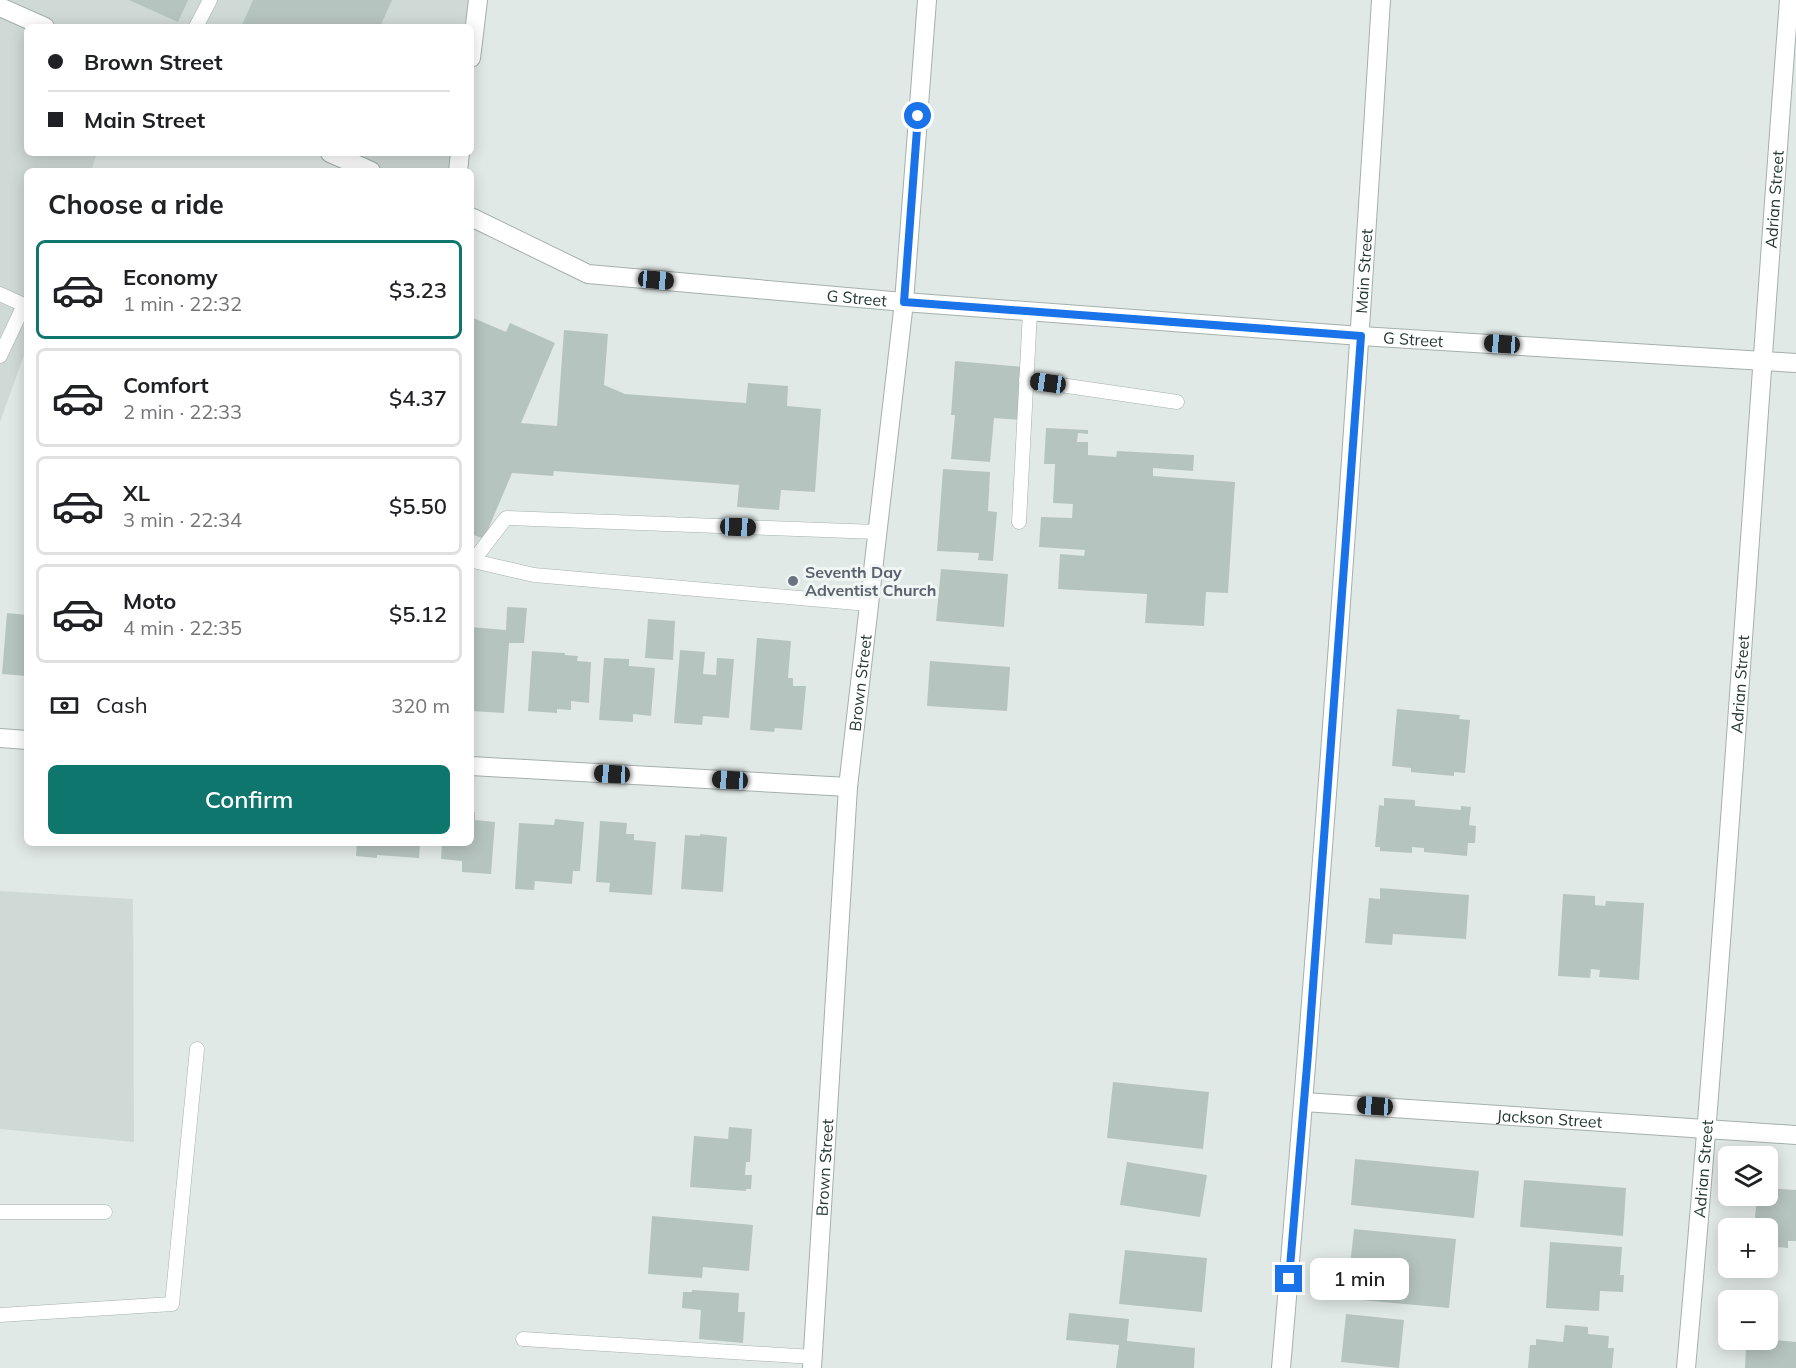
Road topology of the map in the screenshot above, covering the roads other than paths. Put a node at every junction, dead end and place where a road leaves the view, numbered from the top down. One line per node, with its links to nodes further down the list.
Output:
1 (210, 0): 8 (lane)
2 (478, 0): 9 (street)
3 (927, 0): 14 (street, Brown Street)
4 (1381, 0): 16 (street, Main Street)
5 (1789, 0): 18 (street, Adrian Street)
6 (0, 7): 7 (street)
7 (38, 24)
8 (198, 24)
9 (474, 33)
10 (339, 161): 11 (street)
11 (361, 168)
12 (474, 218): 14 (street, G Street)
13 (0, 294): 17 (lane)
14 (904, 302): 15 (street, G Street); 23 (street, Brown Street)
15 (1030, 311): 16 (street, G Street); 20 (lane)
16 (1361, 336): 18 (street, G Street); 32 (street, Main Street)
17 (0, 356)
18 (1761, 360): 19 (street, G Street); 33 (street, Adrian Street)
19 (1796, 363)
20 (1026, 380): 21 (lane); 22 (lane)
21 (1178, 402)
22 (1019, 522)
23 (877, 532): 24 (lane); 26 (street, Brown Street)
24 (474, 558)
25 (474, 561): 26 (lane)
26 (868, 604): 30 (street, Brown Street)
27 (0, 738): 28 (street)
28 (24, 740)
29 (474, 766): 30 (street)
30 (848, 787): 39 (street, Brown Street)
31 (197, 1049): 37 (lane)
32 (1304, 1102): 33 (street, Jackson Street); 40 (street, Main Street)
33 (1708, 1127): 34 (street, Jackson Street); 41 (street, Adrian Street)
34 (1796, 1135)
35 (0, 1212): 36 (lane)
36 (105, 1212)
37 (0, 1315)
38 (523, 1339): 39 (lane)
39 (813, 1363)
40 (1281, 1368)
41 (1686, 1368)

